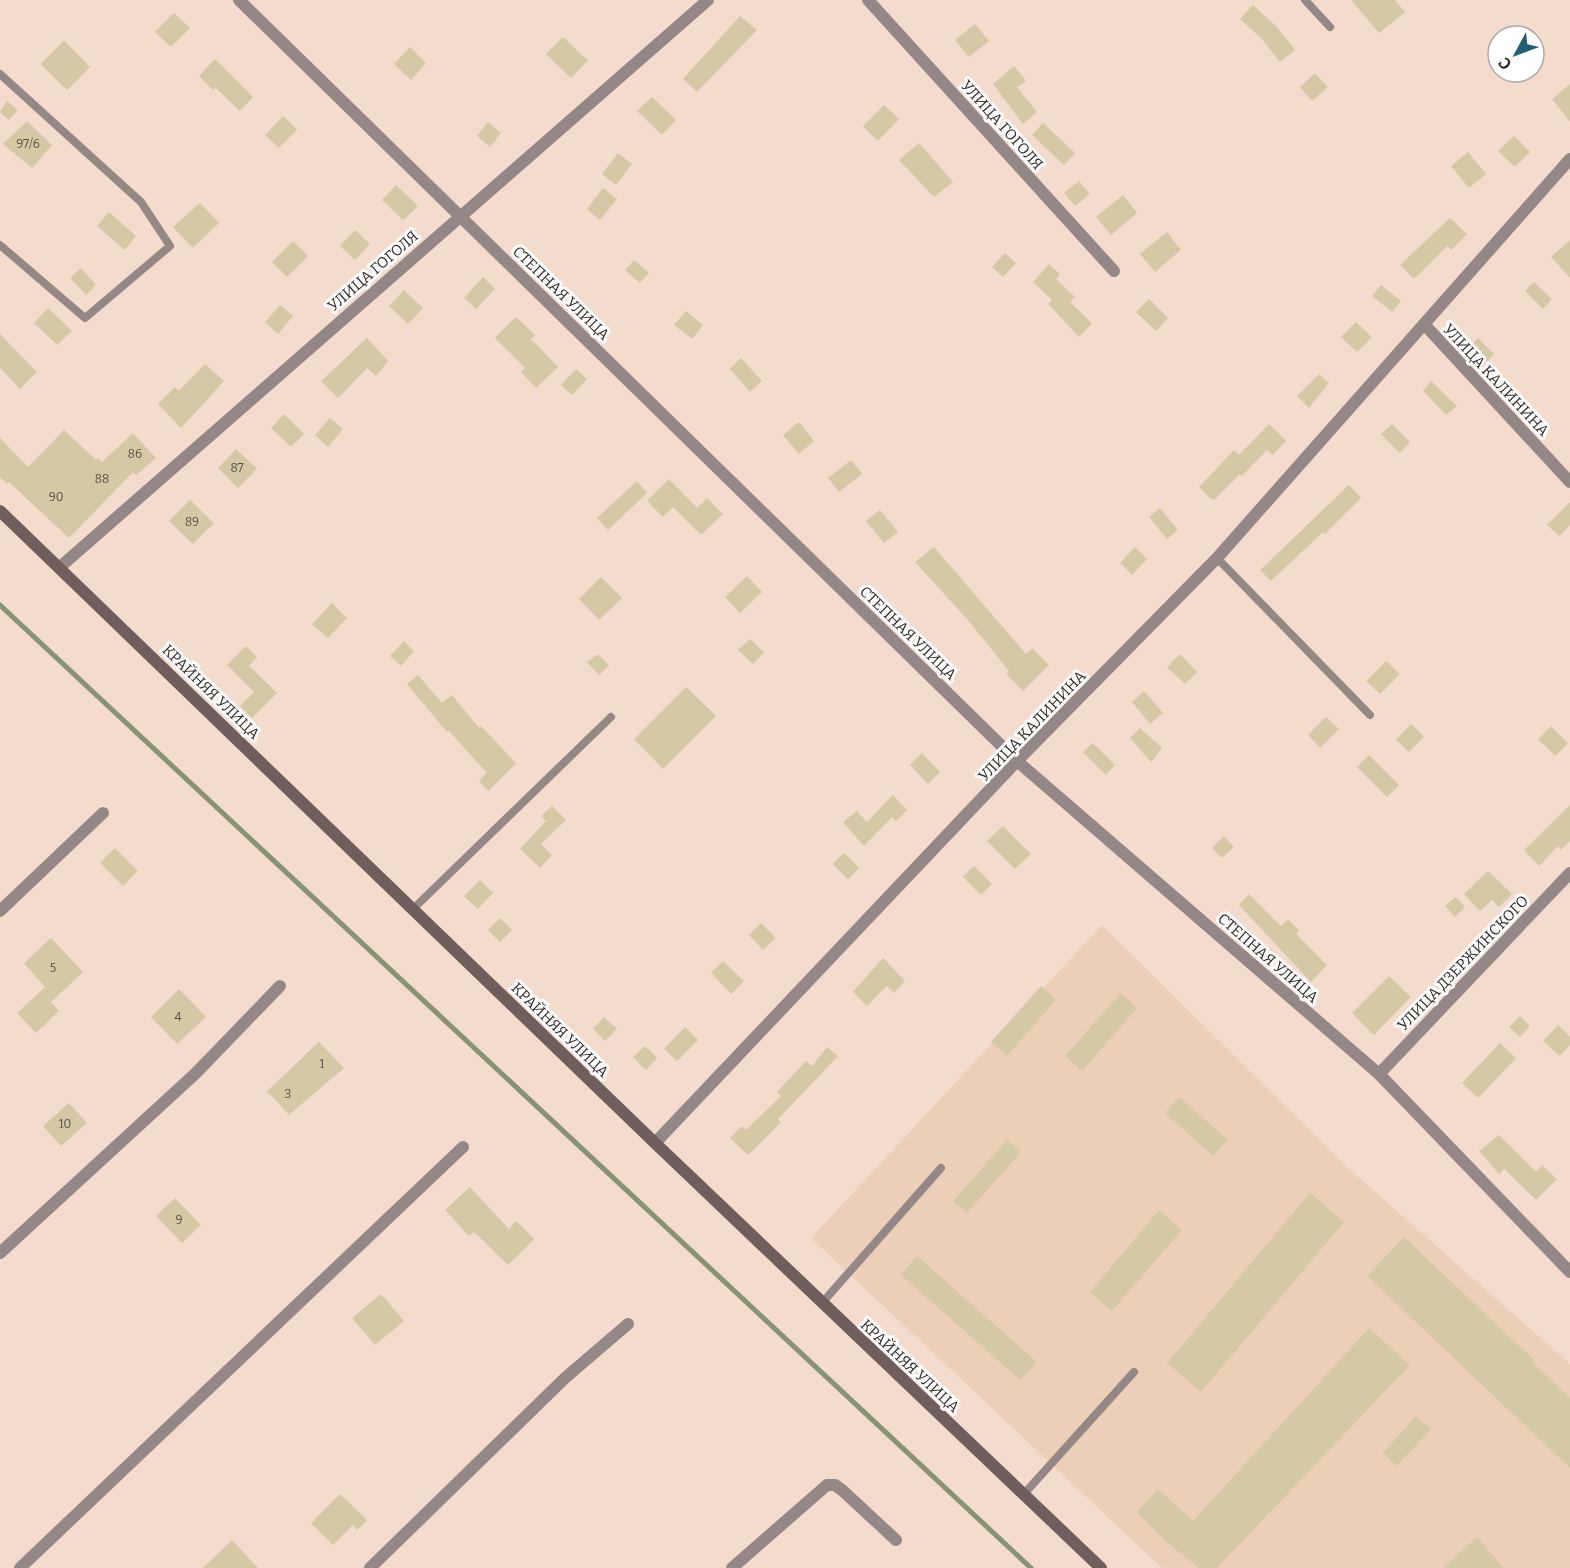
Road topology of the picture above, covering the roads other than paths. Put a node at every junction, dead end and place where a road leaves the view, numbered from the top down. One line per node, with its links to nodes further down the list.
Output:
1 (239, 0): 8 (street, СТЕПНАЯ УЛИЦА)
2 (708, 0): 8 (street, УЛИЦА ГОГОЛЯ)
3 (868, 0): 10 (street, УЛИЦА ГОГОЛЯ)
4 (1305, 0): 5 (lane)
5 (1330, 27)
6 (0, 74): 9 (lane)
7 (1567, 168): 11 (street, УЛИЦА КАЛИНИНА)
8 (460, 214): 15 (street, УЛИЦА ГОГОЛЯ); 18 (street, СТЕПНАЯ УЛИЦА)
9 (0, 245)
10 (1114, 271)
11 (1424, 324): 12 (street, УЛИЦА КАЛИНИНА); 14 (street, УЛИЦА КАЛИНИНА)
12 (1570, 482)
13 (0, 511): 15 (main road, КРАЙНЯЯ УЛИЦА)
14 (1217, 558): 16 (lane); 18 (street, УЛИЦА КАЛИНИНА)
15 (60, 567): 21 (main road, КРАЙНЯЯ УЛИЦА)
16 (1371, 715)
17 (610, 717): 21 (lane)
18 (1017, 761): 24 (street, СТЕПНАЯ УЛИЦА); 25 (street, УЛИЦА КАЛИНИНА)
19 (103, 813): 22 (street)
20 (1570, 873): 24 (street, УЛИЦА ДЗЕРЖИНСКОГО)
21 (413, 909): 25 (main road, КРАЙНЯЯ УЛИЦА)
22 (0, 911)
23 (280, 986): 28 (street)
24 (1379, 1074): 29 (street, СТЕПНАЯ УЛИЦА)
25 (655, 1143): 30 (main road, КРАЙНЯЯ УЛИЦА)
26 (463, 1148): 35 (street)
27 (941, 1168): 30 (lane)
28 (0, 1253)
29 (1570, 1272)
30 (822, 1303): 33 (main road, КРАЙНЯЯ УЛИЦА)
31 (628, 1324): 36 (street)
32 (1134, 1372): 33 (lane)
33 (1023, 1495): 38 (main road, КРАЙНЯЯ УЛИЦА)
34 (896, 1540): 37 (street)
35 (20, 1568)
36 (370, 1568)
37 (732, 1568)
38 (1101, 1568)

